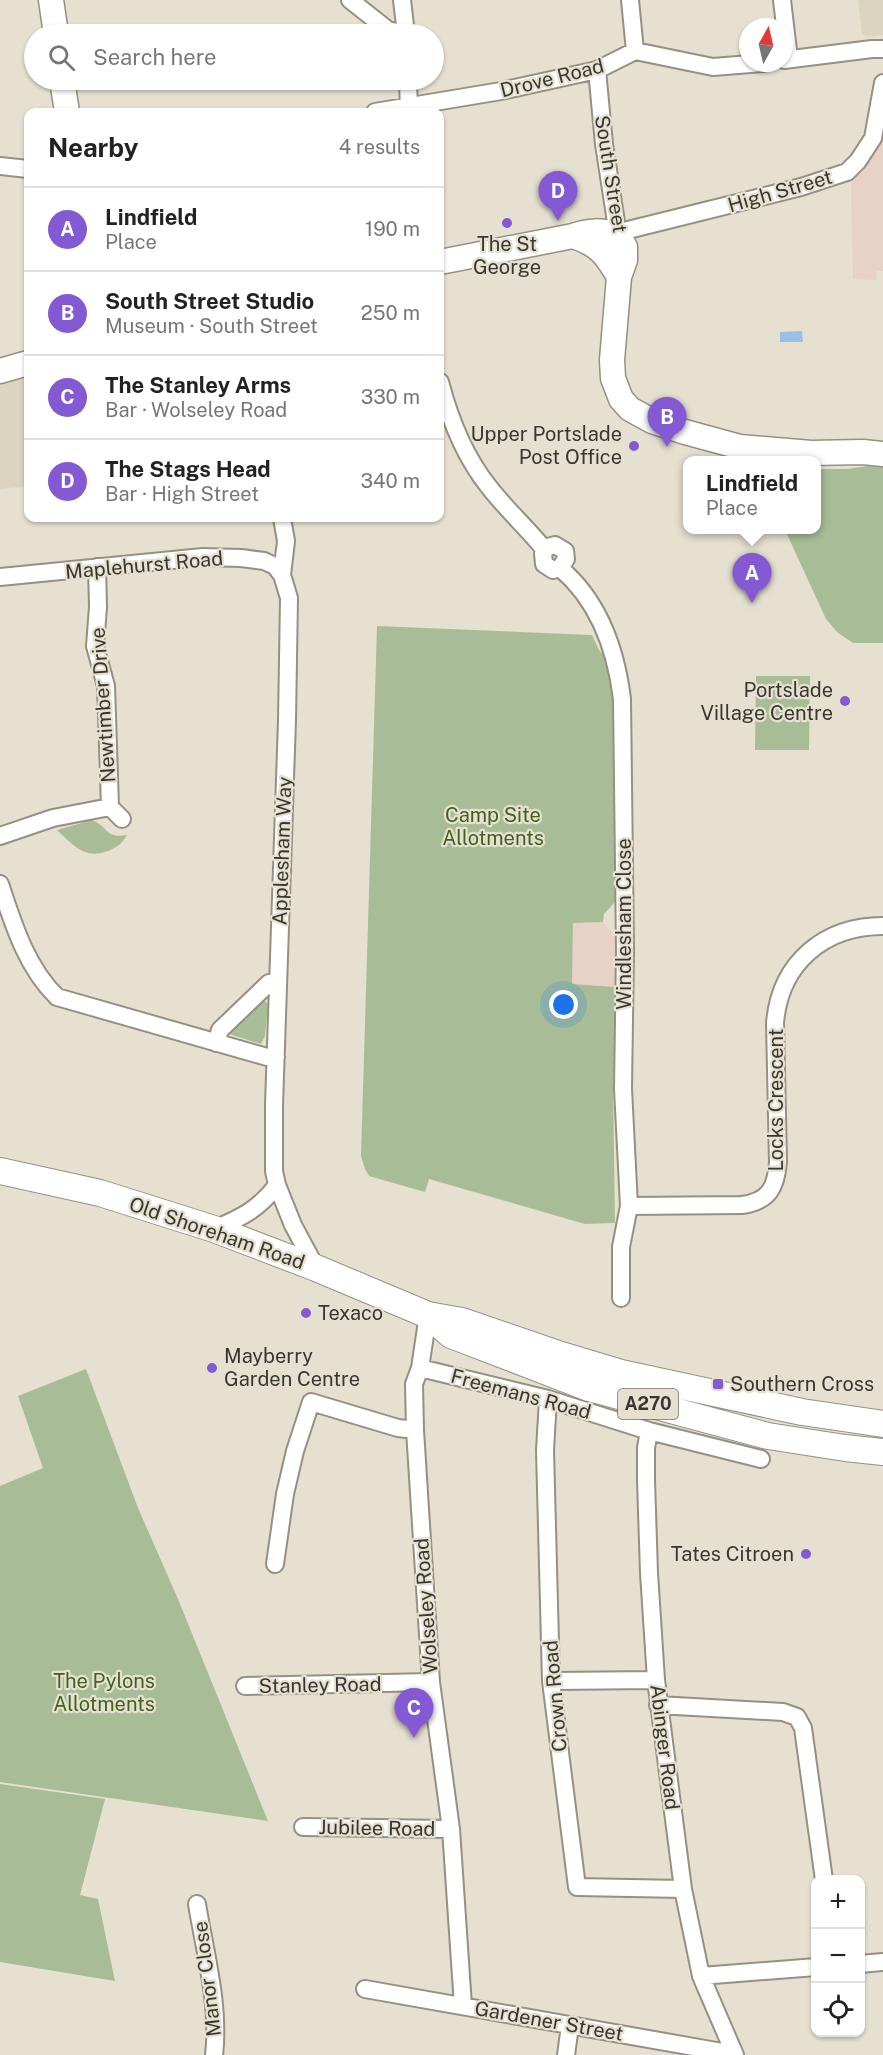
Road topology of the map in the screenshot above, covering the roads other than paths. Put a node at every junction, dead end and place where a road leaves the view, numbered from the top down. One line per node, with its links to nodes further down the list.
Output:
1 (51, 0): 7 (street)
2 (350, 0): 8 (street)
3 (402, 0): 9 (street)
4 (630, 0): 11 (street)
5 (782, 0): 6 (street)
6 (784, 18)
7 (55, 24)
8 (380, 24)
9 (405, 24)
10 (878, 49): 12 (street); 13 (street)
11 (635, 51): 14 (street); 15 (street, Drove Road)
12 (793, 58)
13 (883, 64)
14 (739, 65)
15 (597, 70): 21 (street, Drove Road); 24 (street, South Street)
16 (883, 83): 24 (street, High Street)
17 (64, 90): 19 (street)
18 (408, 90): 20 (street)
19 (66, 108)
20 (409, 108)
21 (414, 108)
22 (0, 166): 23 (street)
23 (24, 169)
24 (609, 242): 25 (street); 29 (street, South Street)
25 (444, 261)
26 (24, 364): 27 (street)
27 (0, 371)
28 (444, 395): 42 (street, Windlesham Close)
29 (883, 454)
30 (283, 522): 32 (street, Applesham Way)
31 (98, 567): 32 (street, Maplehurst Road); 33 (street, Maplehurst Road); 34 (street, Newtimber Drive)
32 (282, 575): 37 (street, Applesham Way)
33 (0, 577)
34 (0, 836)
35 (0, 884): 38 (street)
36 (883, 926): 42 (street, Locks Crescent)
37 (278, 983): 38 (street); 39 (street, Applesham Way)
38 (216, 1043): 39 (street)
39 (276, 1057): 41 (street, Applesham Way)
40 (0, 1171): 43 (main road, Old Shoreham Road / A270)
41 (277, 1185): 43 (street); 44 (street, Applesham Way)
42 (629, 1206): 45 (street, Windlesham Close)
43 (214, 1229): 44 (main road, Old Shoreham Road / A270)
44 (316, 1268): 46 (main road, Old Shoreham Road / A270)
45 (621, 1298)
46 (428, 1315): 47 (street, Wolseley Road); 49 (main road, Old Shoreham Road / A270); 52 (main road, Old Shoreham Road / A270)
47 (420, 1368): 48 (street, Freemans Road); 50 (street, Wolseley Road)
48 (548, 1399): 51 (street, Freemans Road); 56 (street, Crown Road)
49 (883, 1424)
50 (415, 1430): 54 (street); 57 (street, Wolseley Road)
51 (649, 1431): 53 (street, Freemans Road); 55 (street, Abinger Road)
52 (883, 1452)
53 (761, 1459)
54 (275, 1564)
55 (656, 1680): 56 (street); 59 (street, Abinger Road)
56 (550, 1681): 63 (street, Crown Road)
57 (431, 1682): 58 (street, Stanley Road); 61 (street, Wolseley Road)
58 (245, 1686)
59 (658, 1706): 62 (street); 63 (street, Abinger Road)
60 (303, 1827): 61 (street, Jubilee Road)
61 (451, 1829): 70 (street, Wolseley Road)
62 (823, 1875)
63 (683, 1889): 68 (street, Abinger Road)
64 (197, 1904): 73 (street, Manor Close)
65 (883, 1962): 66 (street)
66 (865, 1964)
67 (811, 1967): 68 (street)
68 (701, 1976): 72 (street, Abinger Road)
69 (365, 1989): 70 (street, Gardener Street)
70 (463, 2006): 71 (street, Gardener Street)
71 (570, 2026): 72 (street, Gardener Street); 74 (street)
72 (734, 2053)
73 (214, 2055)
74 (566, 2055)

